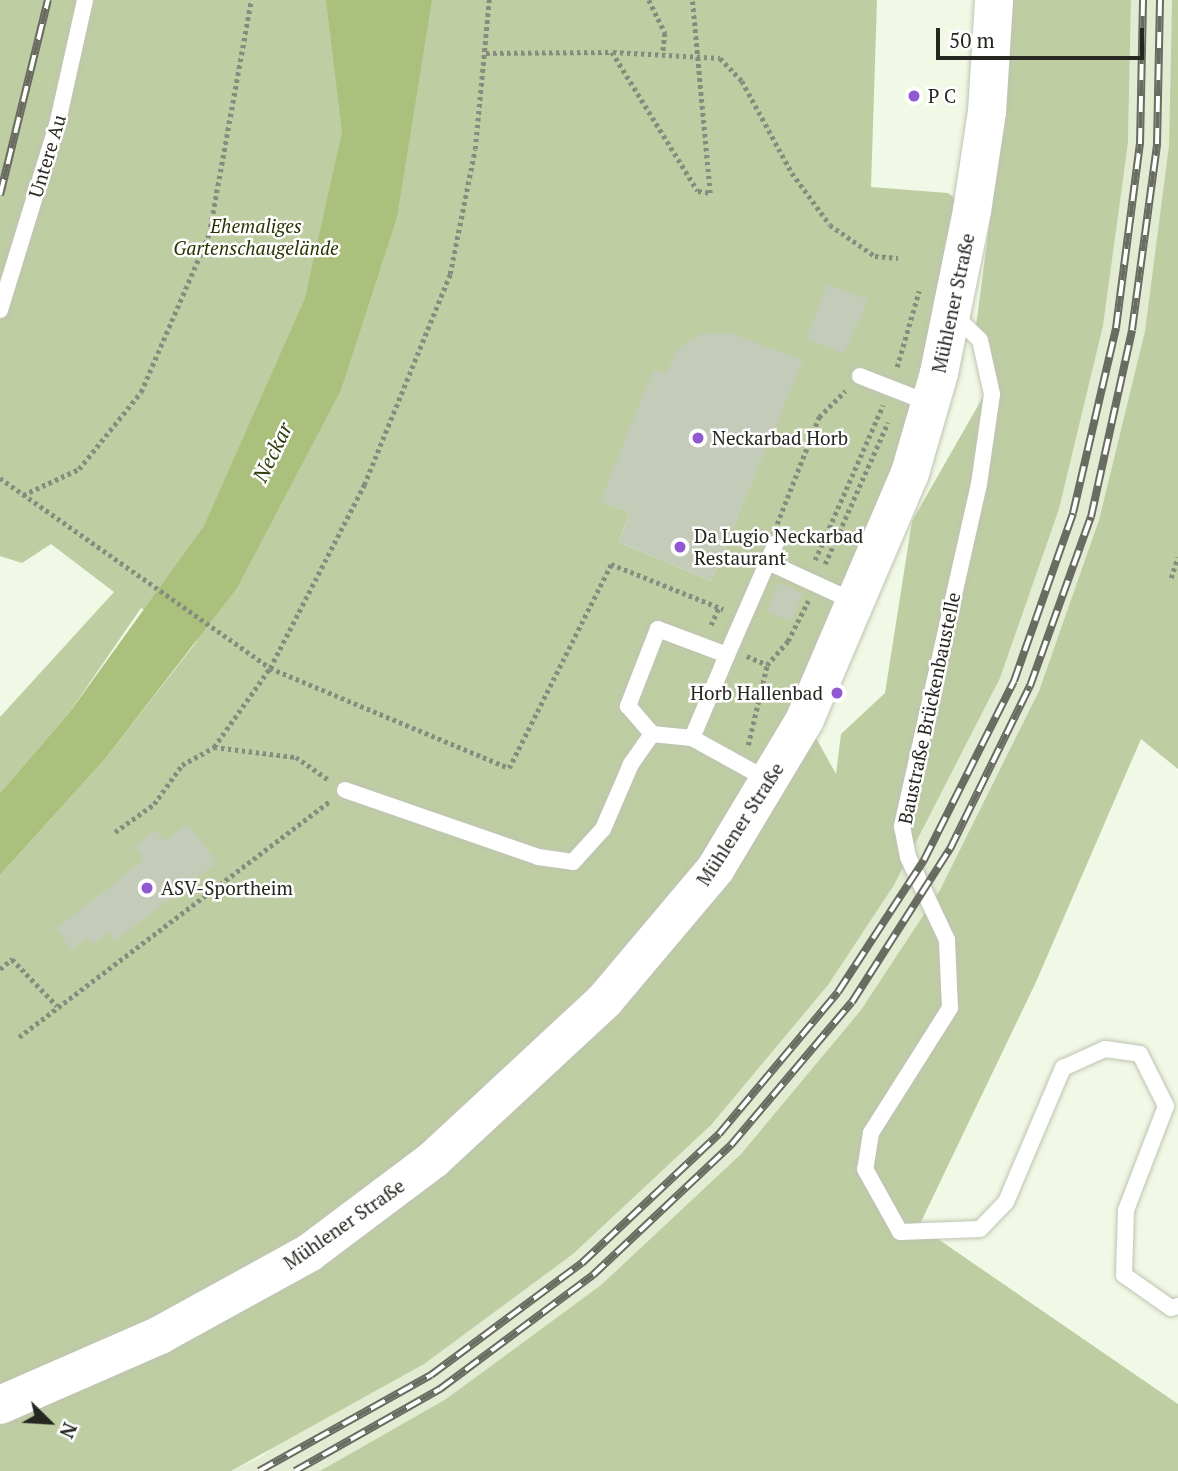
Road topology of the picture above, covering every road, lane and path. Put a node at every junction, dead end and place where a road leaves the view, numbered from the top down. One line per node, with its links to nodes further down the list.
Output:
1 (85, 0): 13 (lane, Untere Au)
2 (251, 0): 18 (path)
3 (489, 0): 10 (path)
4 (649, 0): 8 (path)
5 (692, 0): 9 (path)
6 (995, 0): 14 (main road, Mühlener Straße)
7 (612, 52): 8 (path); 9 (path); 10 (path)
8 (663, 52): 9 (path)
9 (698, 52): 11 (path)
10 (486, 53): 27 (path)
11 (898, 258)
12 (919, 291): 16 (path)
13 (0, 310)
14 (953, 314): 16 (main road, Mühlener Straße); 37 (lane, Baustraße Brückenbaustelle)
15 (860, 376): 16 (lane); 19 (path)
16 (907, 394): 23 (path); 23 (path); 24 (main road, Mühlener Straße)
17 (0, 478): 18 (path)
18 (22, 495): 27 (path)
19 (776, 543): 21 (lane)
20 (1178, 557): 22 (path)
21 (768, 562): 23 (lane); 25 (lane)
22 (1171, 578)
23 (811, 582): 24 (lane); 31 (path)
24 (858, 603): 31 (main road, Mühlener Straße)
25 (744, 618): 26 (lane); 27 (path)
26 (727, 655): 28 (lane); 29 (lane)
27 (270, 668): 30 (path)
28 (652, 734): 29 (lane); 32 (lane)
29 (692, 738): 31 (lane)
30 (214, 747): 32 (path); 33 (path)
31 (756, 774): 38 (main road, Mühlener Straße)
32 (345, 790): 35 (path)
33 (115, 832)
34 (0, 970): 35 (path)
35 (57, 1006): 36 (path)
36 (19, 1037)
37 (1178, 1306)
38 (0, 1405)

